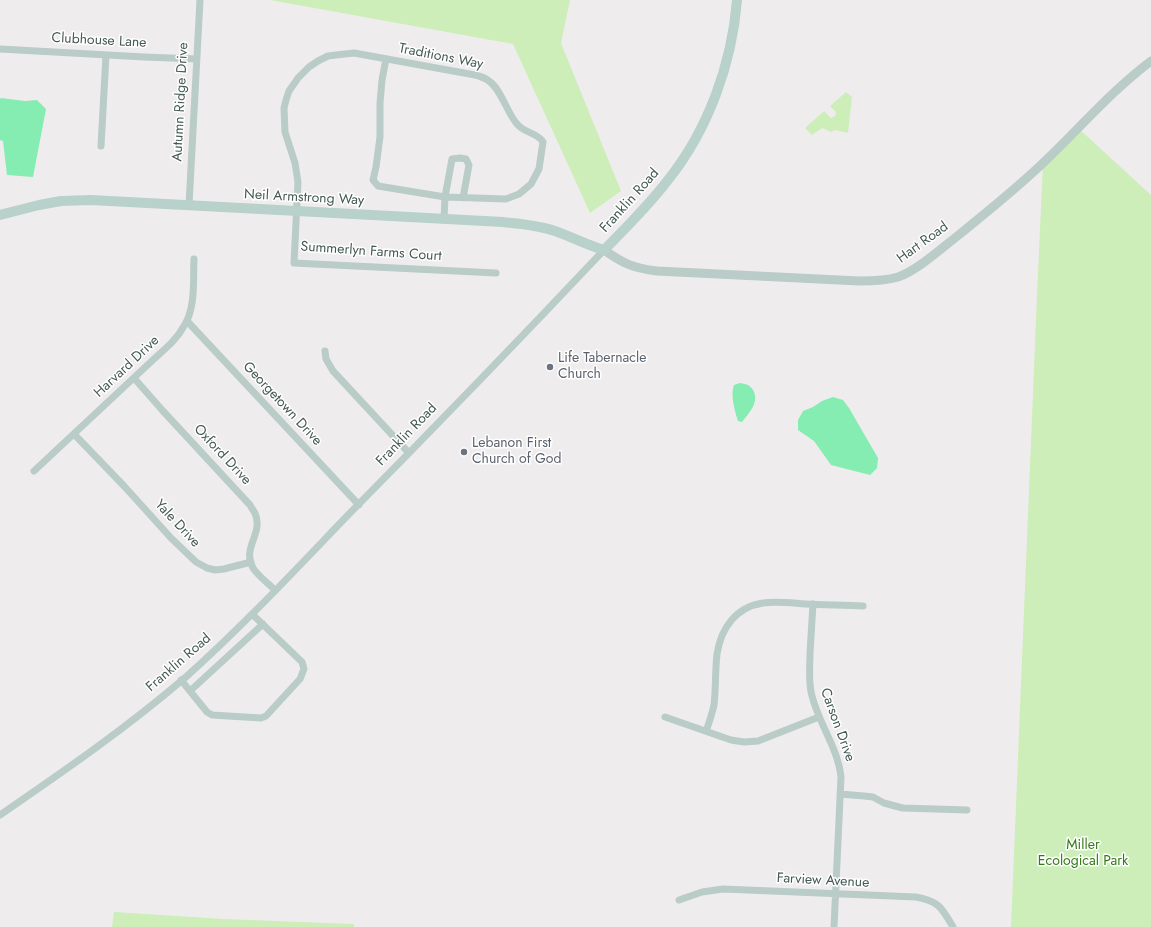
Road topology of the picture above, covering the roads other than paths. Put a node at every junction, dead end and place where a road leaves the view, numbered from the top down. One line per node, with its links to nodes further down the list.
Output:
1 (200, 0): 5 (street, Autumn Ridge Drive)
2 (737, 0): 15 (main road, Franklin Road)
3 (0, 49): 4 (street, Clubhouse Lane)
4 (106, 55): 5 (street, Clubhouse Lane); 8 (street)
5 (197, 59): 11 (street, Autumn Ridge Drive)
6 (386, 59): 9 (street, Traditions Way); 10 (street, Traditions Way); 12 (street, Traditions Way)
7 (1151, 62): 15 (street, Hart Road)
8 (100, 146)
9 (446, 197): 10 (street, Traditions Way); 10 (street); 14 (street)
10 (463, 198)
11 (189, 205): 12 (main road, Neil Armstrong Way); 13 (main road, Neil Armstrong Way)
12 (297, 211): 14 (main road, Neil Armstrong Way); 17 (street, Summerlyn Farms Court)
13 (0, 215)
14 (444, 219): 15 (main road, Neil Armstrong Way)
15 (604, 250): 22 (street, Franklin Road)
16 (194, 259): 18 (street, Harvard Drive)
17 (496, 273)
18 (187, 321): 20 (street, Harvard Drive); 24 (street, Georgetown Drive)
19 (325, 351): 22 (street)
20 (134, 378): 21 (street, Harvard Drive); 25 (street, Oxford Drive)
21 (74, 434): 23 (street, Harvard Drive); 25 (street, Yale Drive)
22 (409, 453): 24 (street, Franklin Road)
23 (34, 471)
24 (358, 505): 26 (street, Franklin Road)
25 (251, 562): 26 (street)
26 (275, 590): 29 (street, Franklin Road)
27 (813, 604): 28 (street); 34 (street, Carson Drive); 35 (street)
28 (863, 606)
29 (252, 614): 30 (street); 31 (street, Franklin Road)
30 (263, 624): 32 (street); 32 (street)
31 (181, 680): 32 (street); 38 (street, Franklin Road)
32 (190, 691)
33 (665, 717): 35 (street)
34 (819, 717): 35 (street); 36 (street, Carson Drive)
35 (706, 731)
36 (840, 794): 37 (street); 39 (street, Carson Drive)
37 (967, 810)
38 (0, 815)
39 (836, 895): 40 (street, Farview Avenue); 41 (street, Carson Drive); 42 (street, Farview Avenue)
40 (679, 900)
41 (834, 927)
42 (953, 927)

